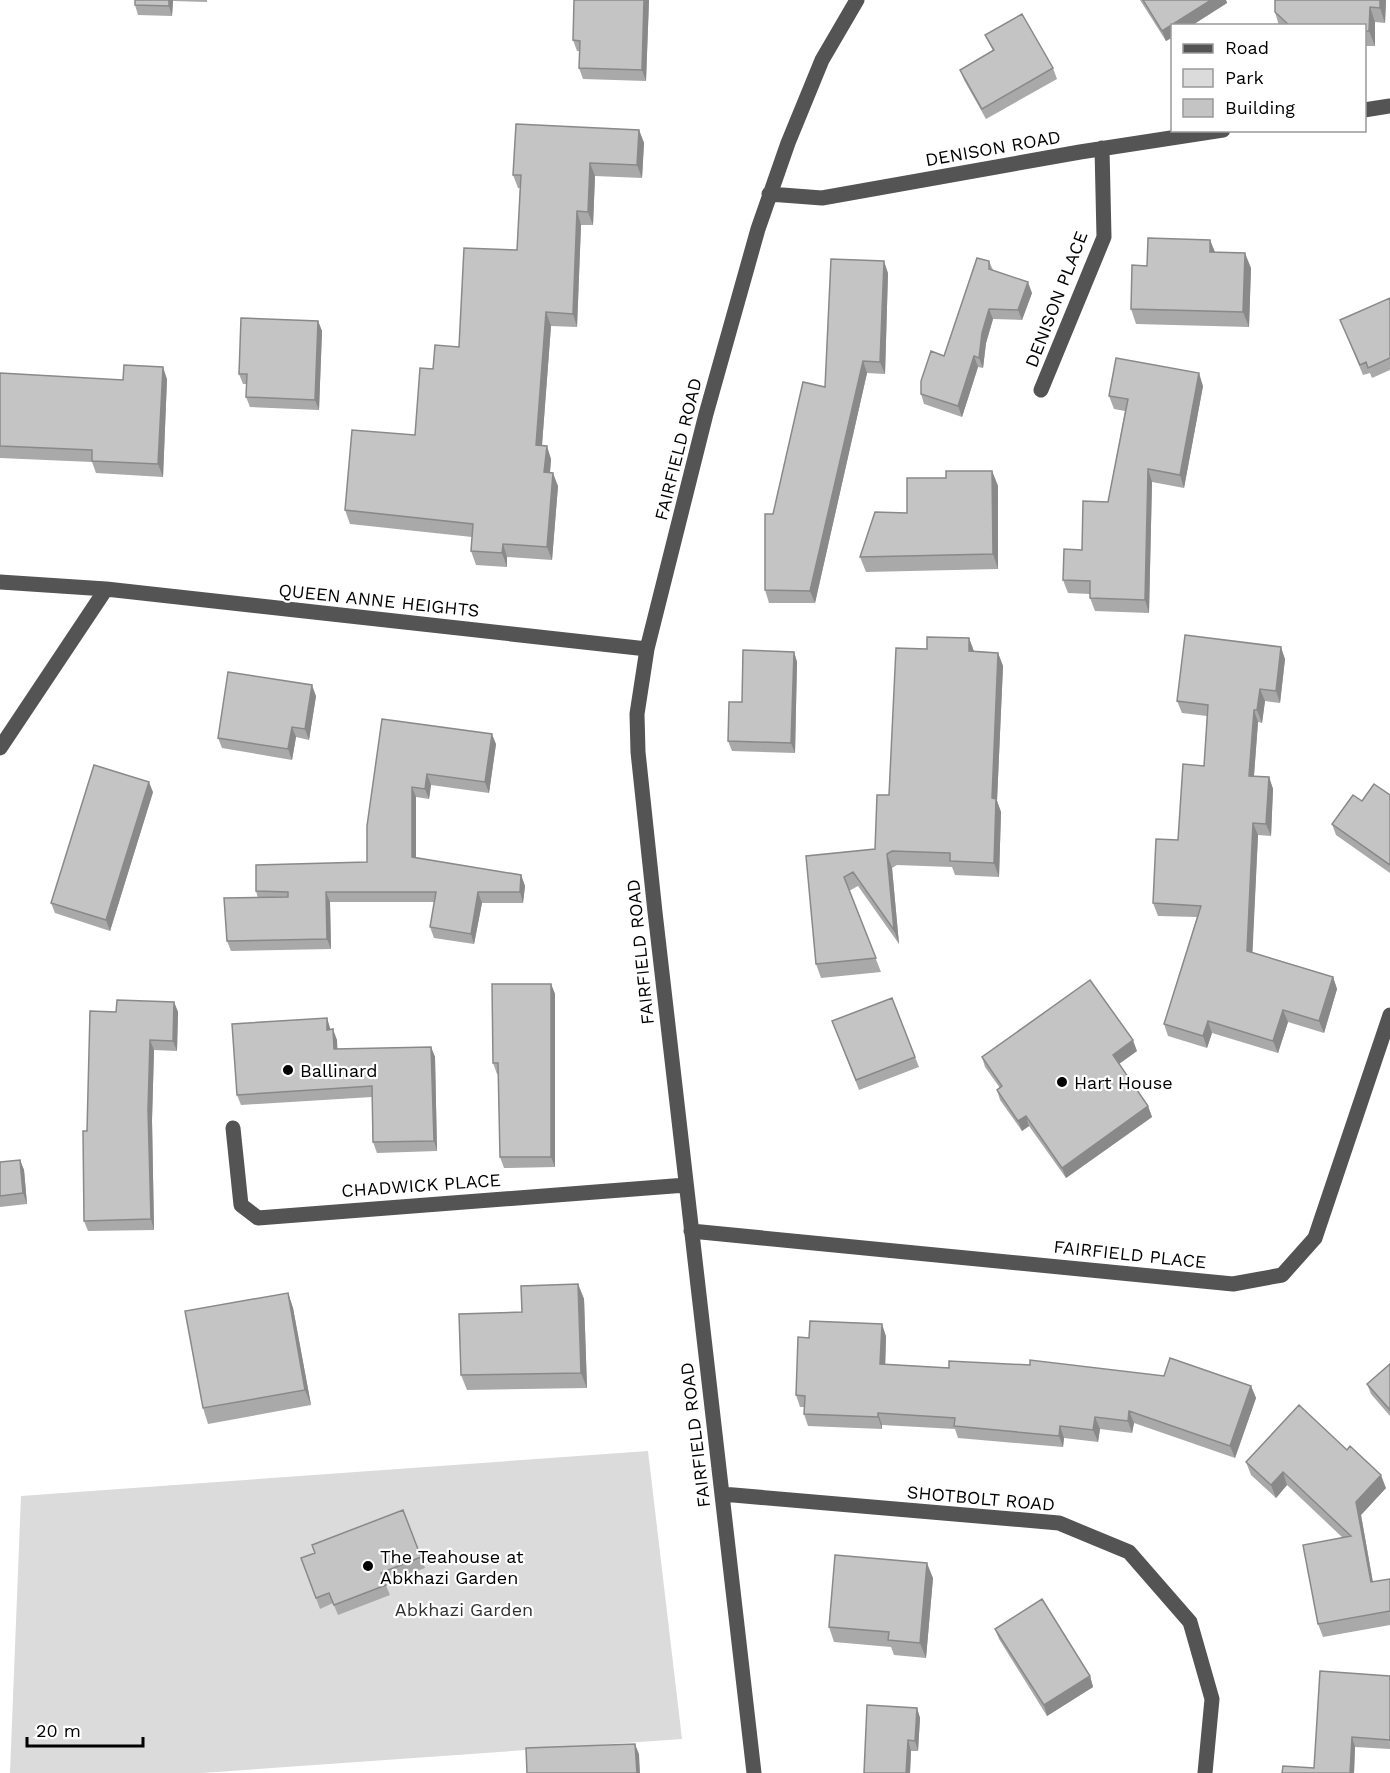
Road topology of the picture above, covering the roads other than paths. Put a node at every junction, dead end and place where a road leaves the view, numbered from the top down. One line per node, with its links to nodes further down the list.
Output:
1 (857, 0): 6 (street, FAIRFIELD ROAD)
2 (1390, 106): 3 (street)
3 (1366, 110)
4 (1210, 132): 5 (street, DENISON ROAD)
5 (1102, 148): 6 (street, DENISON ROAD); 7 (street, DENISON PLACE)
6 (769, 194): 10 (street, FAIRFIELD ROAD)
7 (1041, 390)
8 (0, 582): 9 (street, QUEEN ANNE HEIGHTS)
9 (106, 589): 10 (street, QUEEN ANNE HEIGHTS); 11 (street)
10 (647, 649): 14 (street, FAIRFIELD ROAD)
11 (0, 748)
12 (1390, 1015): 15 (street, FAIRFIELD PLACE)
13 (233, 1128): 14 (street, CHADWICK PLACE)
14 (686, 1185): 15 (street, FAIRFIELD ROAD)
15 (691, 1231): 16 (street, FAIRFIELD ROAD)
16 (722, 1494): 17 (street, FAIRFIELD ROAD); 18 (street, SHOTBOLT ROAD)
17 (754, 1773)
18 (1205, 1773)

